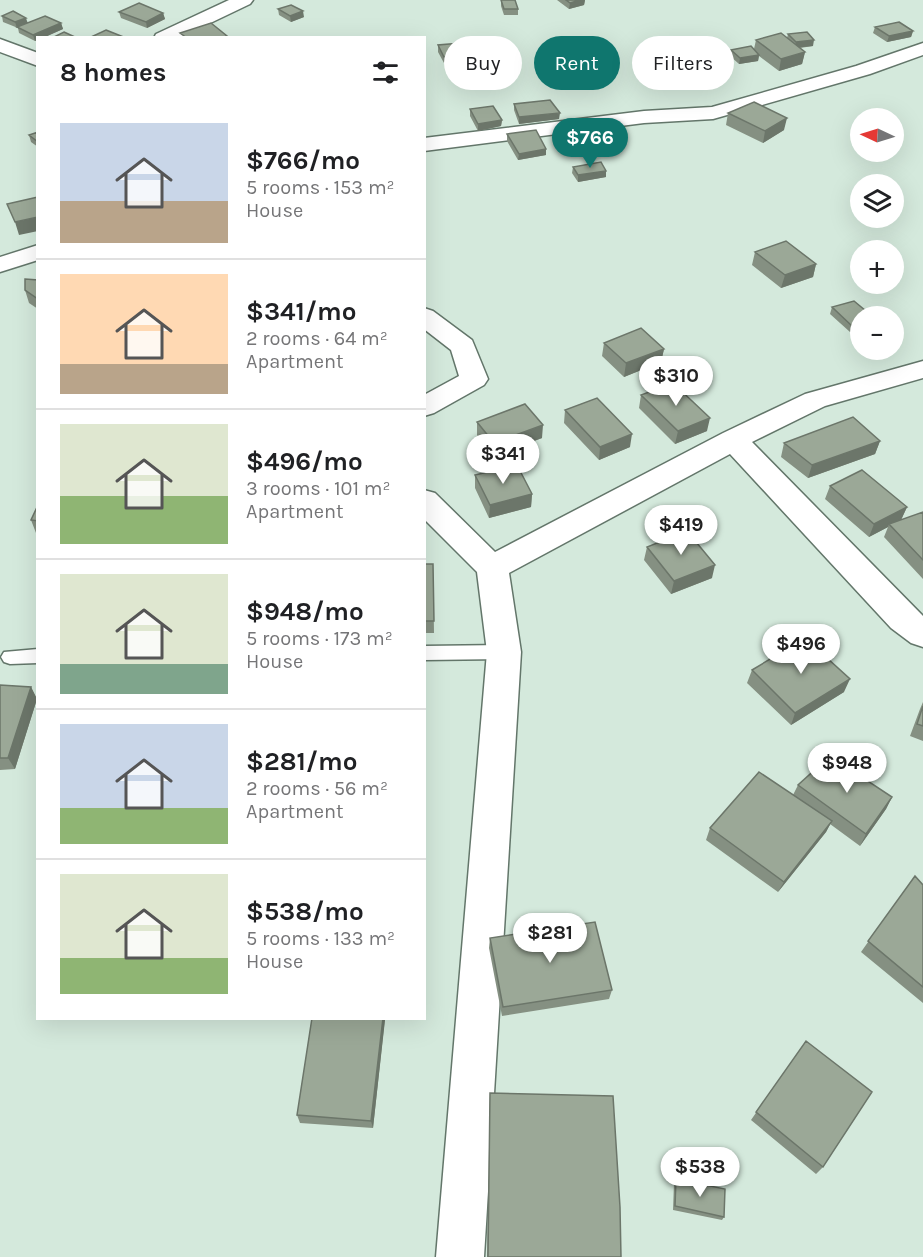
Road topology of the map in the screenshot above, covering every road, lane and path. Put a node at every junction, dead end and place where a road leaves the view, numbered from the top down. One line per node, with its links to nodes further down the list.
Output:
1 (244, 0): 2 (street)
2 (167, 36)
3 (0, 45): 5 (street)
4 (923, 49): 6 (street)
5 (36, 59)
6 (426, 145)
7 (36, 253): 8 (street)
8 (0, 265)
9 (426, 318): 11 (street)
10 (923, 369): 12 (street)
11 (426, 406)
12 (733, 440): 14 (street); 15 (street)
13 (426, 502): 14 (street)
14 (492, 568): 16 (street)
15 (923, 634)
16 (504, 652): 17 (lane); 20 (street)
17 (426, 653)
18 (10, 657): 19 (lane)
19 (36, 657)
20 (460, 1257)

